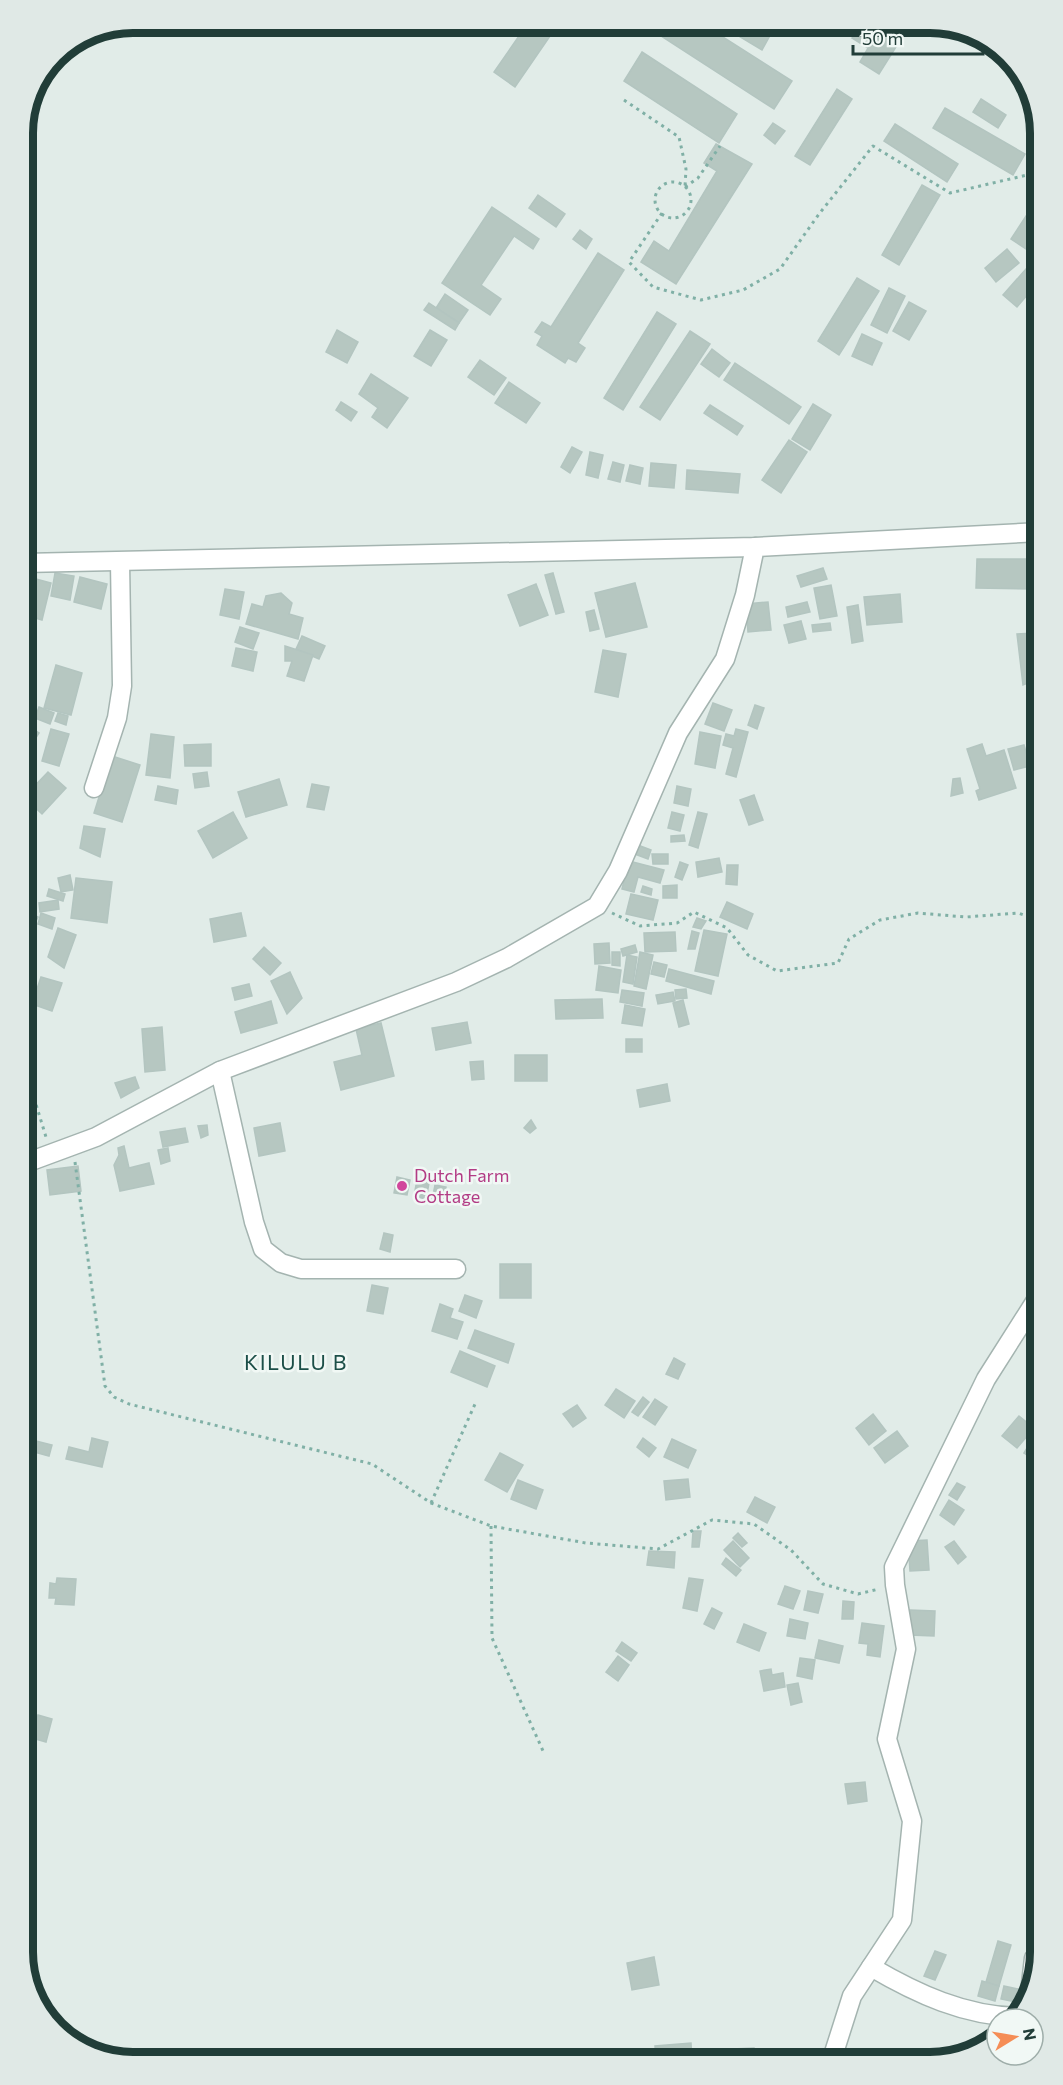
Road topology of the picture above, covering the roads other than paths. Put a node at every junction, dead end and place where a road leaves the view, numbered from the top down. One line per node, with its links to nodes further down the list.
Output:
1 (1030, 533): 2 (street)
2 (754, 547): 3 (street); 6 (street)
3 (120, 561): 4 (street); 5 (street)
4 (33, 563)
5 (94, 788)
6 (220, 1071): 7 (street); 8 (street)
7 (33, 1160)
8 (456, 1269)
9 (1030, 1311): 10 (street)
10 (871, 1967): 11 (street); 12 (street)
11 (985, 2013)
12 (834, 2052)

